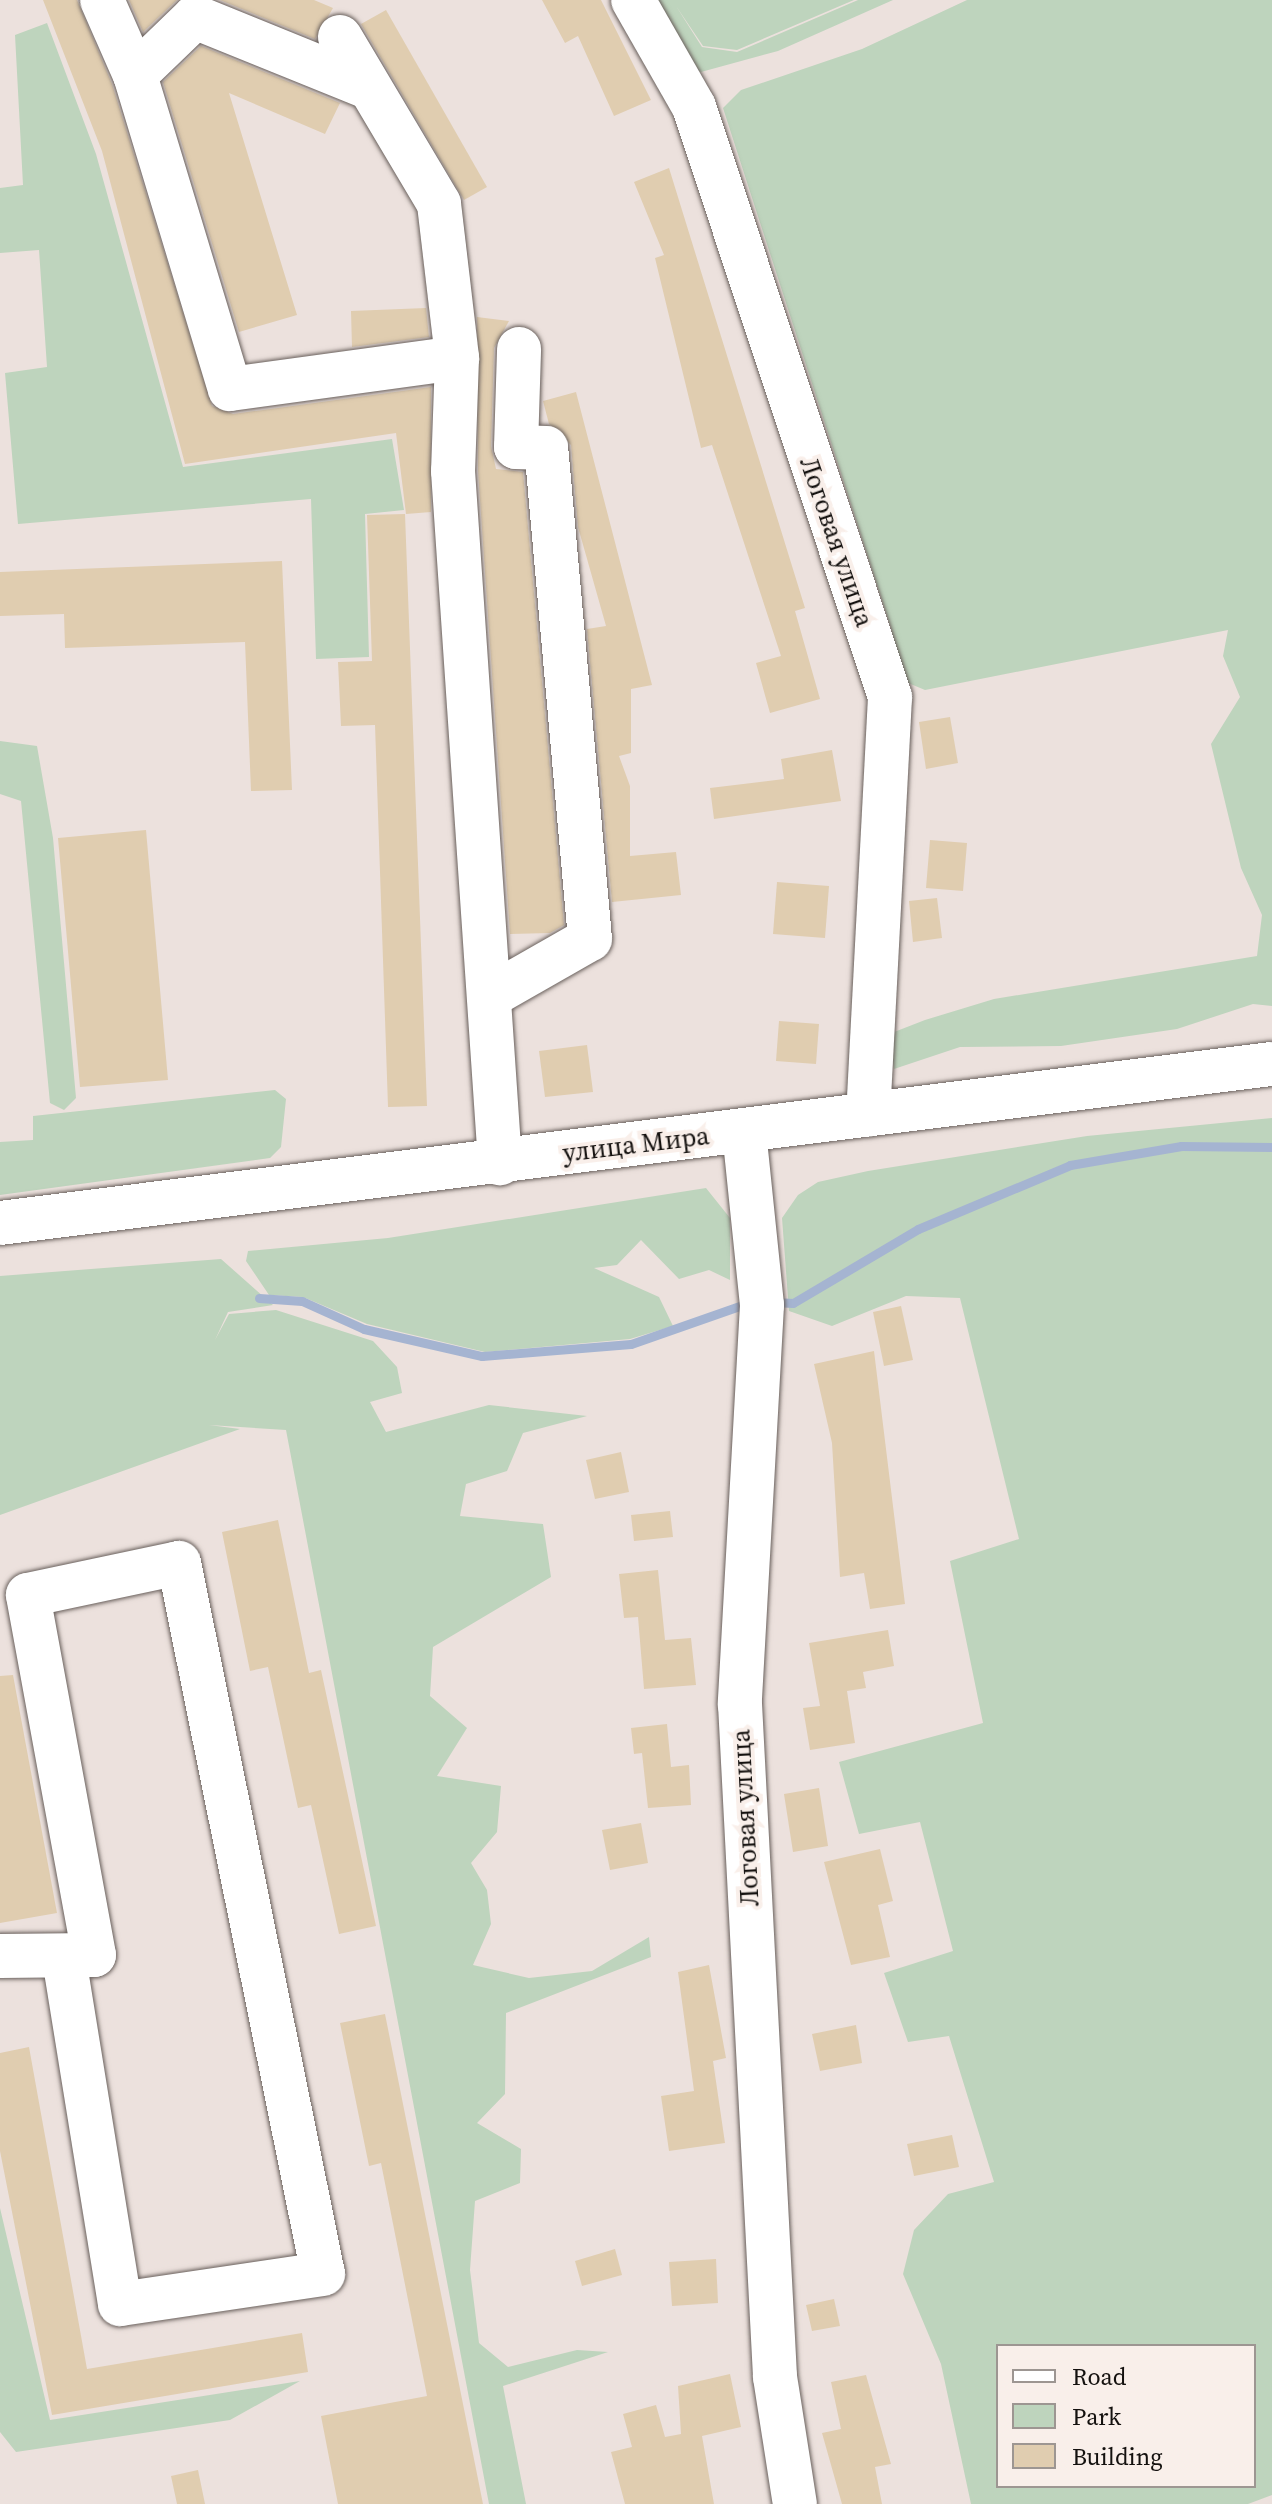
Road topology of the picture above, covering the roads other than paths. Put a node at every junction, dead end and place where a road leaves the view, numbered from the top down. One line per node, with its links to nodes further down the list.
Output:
1 (102, 0): 4 (street)
2 (633, 0): 10 (street, Логовая улица)
3 (340, 37): 5 (street)
4 (135, 75): 5 (street); 7 (street)
5 (367, 87): 7 (street)
6 (519, 349): 8 (street)
7 (457, 358): 8 (street)
8 (490, 996): 12 (street)
9 (1272, 1064): 10 (street, улица Мира)
10 (868, 1114): 11 (street, улица Мира)
11 (744, 1131): 12 (street, улица Мира); 16 (street, Логовая улица)
12 (500, 1163): 13 (street, улица Мира)
13 (0, 1223)
14 (0, 1956): 15 (street)
15 (64, 1957): 15 (street)
16 (795, 2504)

